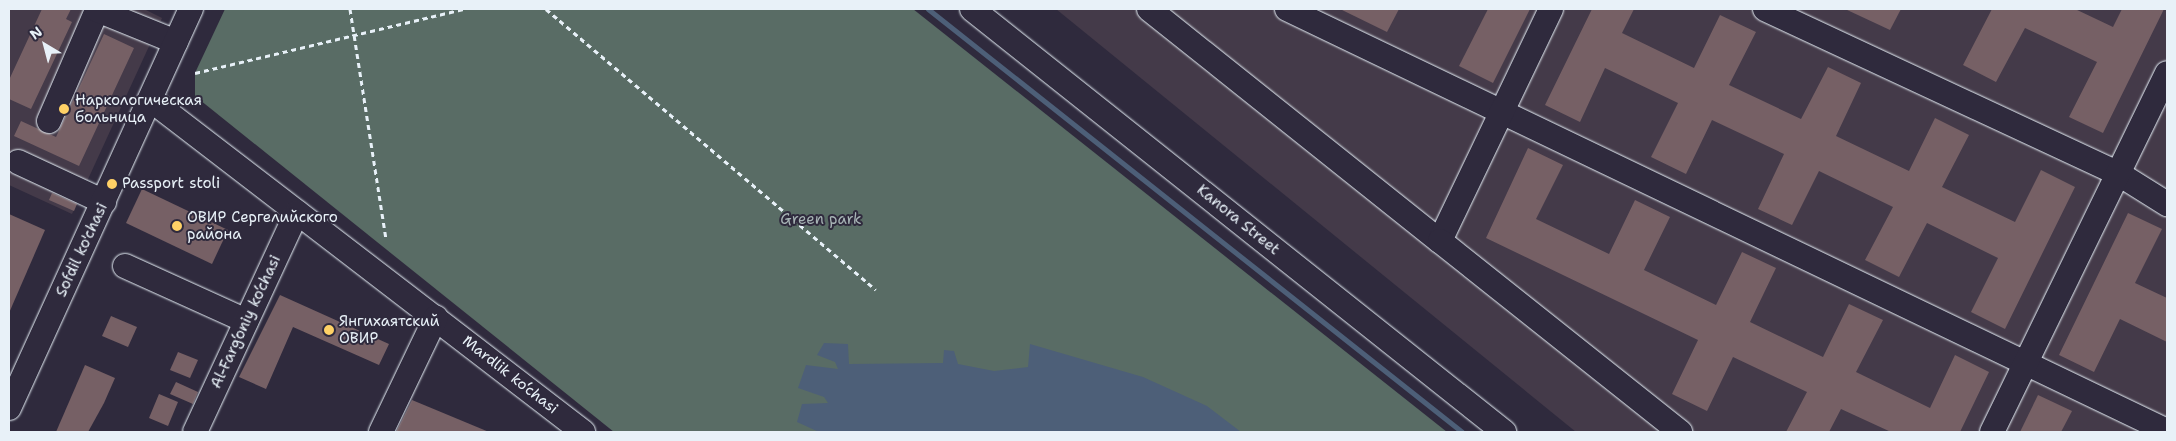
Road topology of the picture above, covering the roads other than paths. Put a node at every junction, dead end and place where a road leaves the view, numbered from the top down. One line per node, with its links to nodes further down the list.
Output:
1 (191, 9): 7 (street, Sofdil ko'chasi)
2 (972, 9): 27 (street, Kanora Street)
3 (1149, 9): 17 (street)
4 (1287, 9): 10 (street)
5 (1550, 9): 10 (street)
6 (1765, 9): 13 (street)
7 (176, 42): 9 (street, Sofdil ko'chasi); 11 (street)
8 (2167, 73): 13 (street)
9 (151, 100): 14 (street, Sofdil ko'chasi); 16 (street, Mardlik ko‘chasi)
10 (1501, 112): 17 (street); 21 (street)
11 (49, 121)
12 (18, 162): 14 (street)
13 (2118, 174): 15 (street); 21 (street)
14 (104, 202): 22 (street, Sofdil ko'chasi)
15 (2167, 204)
16 (296, 212): 19 (street, Mardlik ko‘chasi); 20 (street, Al-Farg‘oniy ko‘chasi)
17 (1440, 241): 28 (street)
18 (125, 266): 20 (street)
19 (436, 317): 23 (street, Mardlik ko‘chasi); 26 (street)
20 (246, 322): 25 (street, Al-Farg‘oniy ko‘chasi)
21 (2026, 361): 24 (street); 29 (street)
22 (9, 408)
23 (570, 428)
24 (2167, 431)
25 (194, 432)
26 (381, 432)
27 (1504, 432)
28 (1680, 432)
29 (1992, 432)

